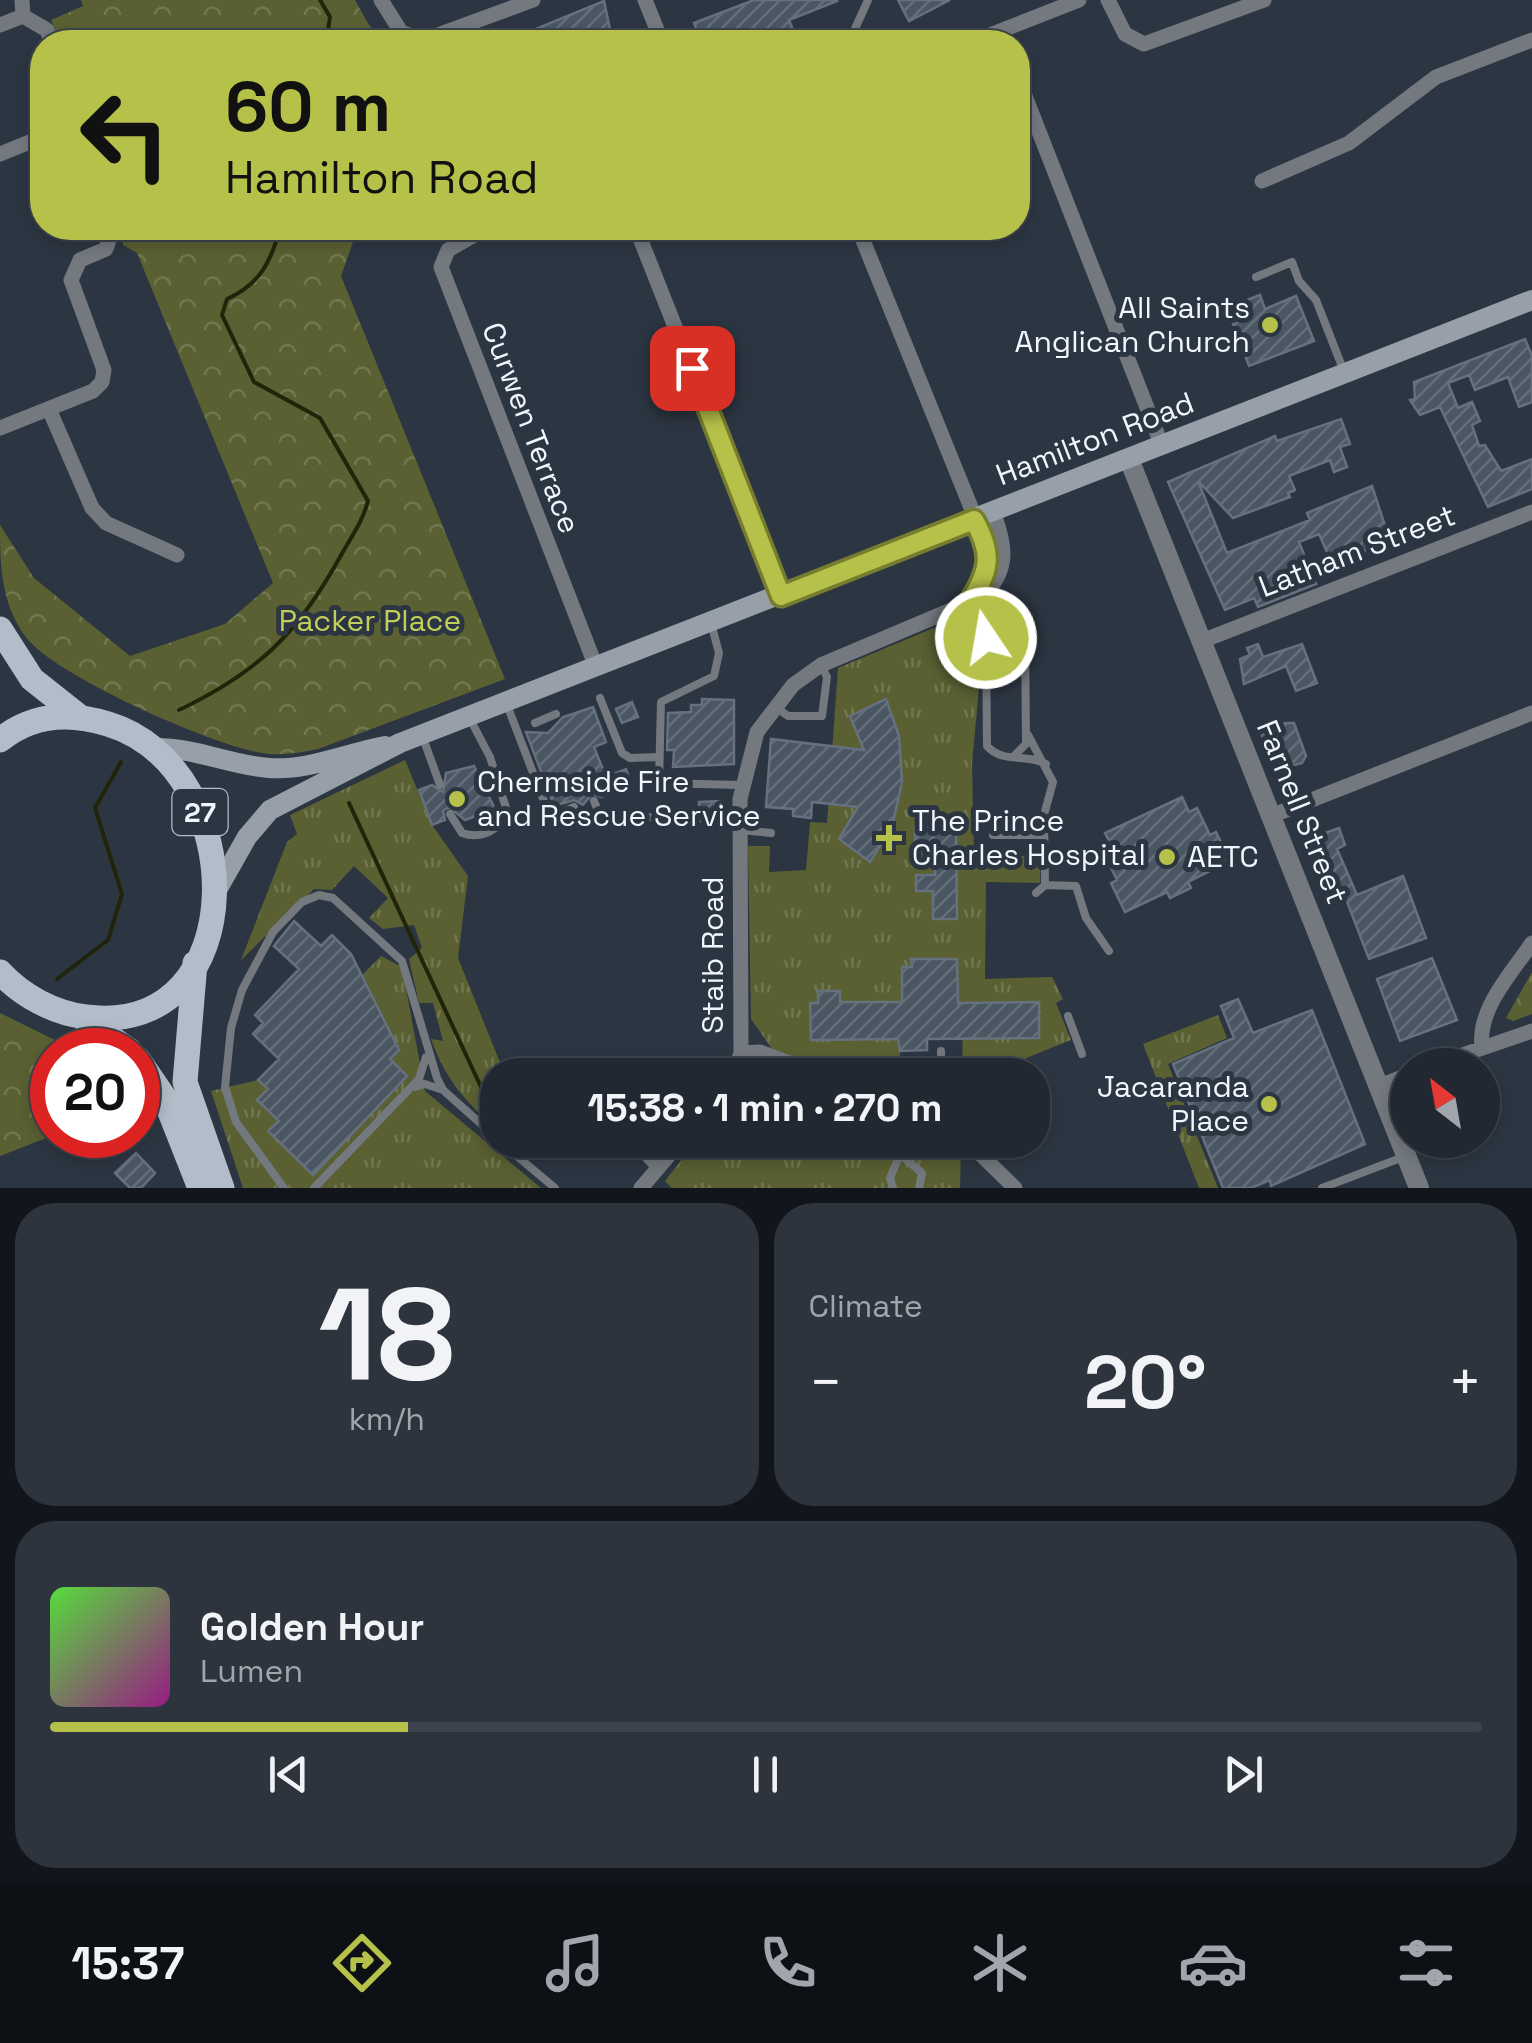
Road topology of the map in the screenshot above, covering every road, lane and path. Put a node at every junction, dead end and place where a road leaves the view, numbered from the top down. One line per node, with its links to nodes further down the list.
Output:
1 (381, 0): 12 (street)
2 (533, 0): 13 (street)
3 (645, 0): 14 (street)
4 (868, 0): 15 (lane)
5 (1079, 0): 8 (street)
6 (1108, 0): 7 (street)
7 (1264, 0)
8 (1056, 4): 16 (street)
9 (22, 8): 10 (street); 11 (street)
10 (0, 25)
11 (47, 30)
12 (401, 30)
13 (451, 30)
14 (657, 30)
15 (855, 30)
16 (1013, 30)
17 (1532, 40): 21 (street)
18 (1030, 109): 31 (street)
19 (30, 142): 20 (street)
20 (0, 154)
21 (1262, 181)
22 (109, 240): 29 (street)
23 (466, 240): 43 (street, Curwen Terrace)
24 (641, 240): 37 (street)
25 (863, 240): 34 (street)
26 (1256, 277): 28 (lane)
27 (1532, 300): 28 (main road, Hamilton Road)
28 (1345, 374): 31 (main road, Hamilton Road)
29 (48, 409): 30 (street); 35 (street)
30 (0, 428)
31 (1162, 446): 32 (main road, Hamilton Road)
32 (1129, 459): 34 (main road, Hamilton Road); 41 (street, Farnell Street)
33 (1532, 512): 41 (street, Latham Street)
34 (983, 516): 36 (street); 37 (main road, Hamilton Road)
35 (178, 554)
36 (986, 587): 38 (street); 52 (lane)
37 (781, 596): 39 (main road, Hamilton Road)
38 (971, 600): 42 (street, Staib Road); 58 (lane)
39 (710, 623): 43 (main road, Hamilton Road); 57 (lane)
40 (0, 629): 49 (main road, 27)
41 (1202, 641): 65 (street, Farnell Street)
42 (820, 665): 46 (street, Staib Road); 46 (lane)
43 (596, 668): 45 (main road, Hamilton Road)
44 (600, 698): 57 (lane)
45 (506, 702): 50 (main road, Hamilton Road); 63 (lane)
46 (774, 705): 61 (street, Staib Road)
47 (1532, 713): 65 (street)
48 (556, 714): 51 (lane)
49 (80, 717): 54 (main road); 56 (main road, 27)
50 (469, 717): 53 (main road, Hamilton Road); 64 (lane)
51 (535, 723)
52 (1026, 731): 58 (lane); 59 (lane)
53 (422, 735): 55 (main road, Hamilton Road); 60 (lane)
54 (0, 740)
55 (400, 744): 56 (main road, Hamilton Road); 71 (main road, Hamilton Road)
56 (152, 748): 71 (main road, 27)
57 (659, 757): 61 (lane)
58 (1011, 757): 59 (lane)
59 (1046, 764): 69 (lane)
60 (440, 785)
61 (741, 786): 66 (street, Staib Road)
62 (594, 801): 66 (lane)
63 (574, 807)
64 (450, 814)
65 (1271, 816): 90 (street, Farnell Street)
66 (740, 825): 67 (lane); 84 (street, Staib Road)
67 (771, 833)
68 (993, 835): 69 (lane)
69 (1044, 835): 70 (lane)
70 (1045, 885): 72 (lane); 74 (lane)
71 (217, 890): 75 (main road, 27)
72 (1036, 893)
73 (1532, 944): 82 (street)
74 (1109, 951)
75 (195, 963): 77 (main road); 106 (main road, 27)
76 (2, 977): 77 (main road)
77 (80, 1016): 79 (main road)
78 (1068, 1016): 85 (lane)
79 (97, 1028)
80 (1532, 1031): 82 (street)
81 (424, 1045): 91 (lane); 92 (lane); 107 (lane)
82 (1482, 1048)
83 (941, 1050): 88 (lane)
84 (741, 1053): 86 (street, Staib Road); 87 (street)
85 (1082, 1054)
86 (739, 1058)
87 (776, 1058)
88 (941, 1058)
89 (1390, 1082): 90 (street)
90 (1379, 1086): 94 (street, Farnell Street)
91 (408, 1090): 92 (lane); 108 (lane)
92 (444, 1090): 95 (lane)
93 (160, 1091): 105 (main road)
94 (1390, 1115)
95 (480, 1123)
96 (519, 1158): 109 (lane)
97 (649, 1158): 104 (lane)
98 (665, 1158): 104 (street)
99 (898, 1158): 111 (lane)
100 (904, 1158): 112 (lane)
101 (984, 1158): 113 (street)
102 (1401, 1158): 114 (lane)
103 (1407, 1158): 115 (street, Farnell Street)
104 (658, 1166): 110 (street)
105 (200, 1188)
106 (222, 1188)
107 (284, 1188)
108 (314, 1188)
109 (555, 1188)
110 (641, 1188)
111 (894, 1188)
112 (919, 1188)
113 (1015, 1188)
114 (1322, 1188)
115 (1419, 1188)

